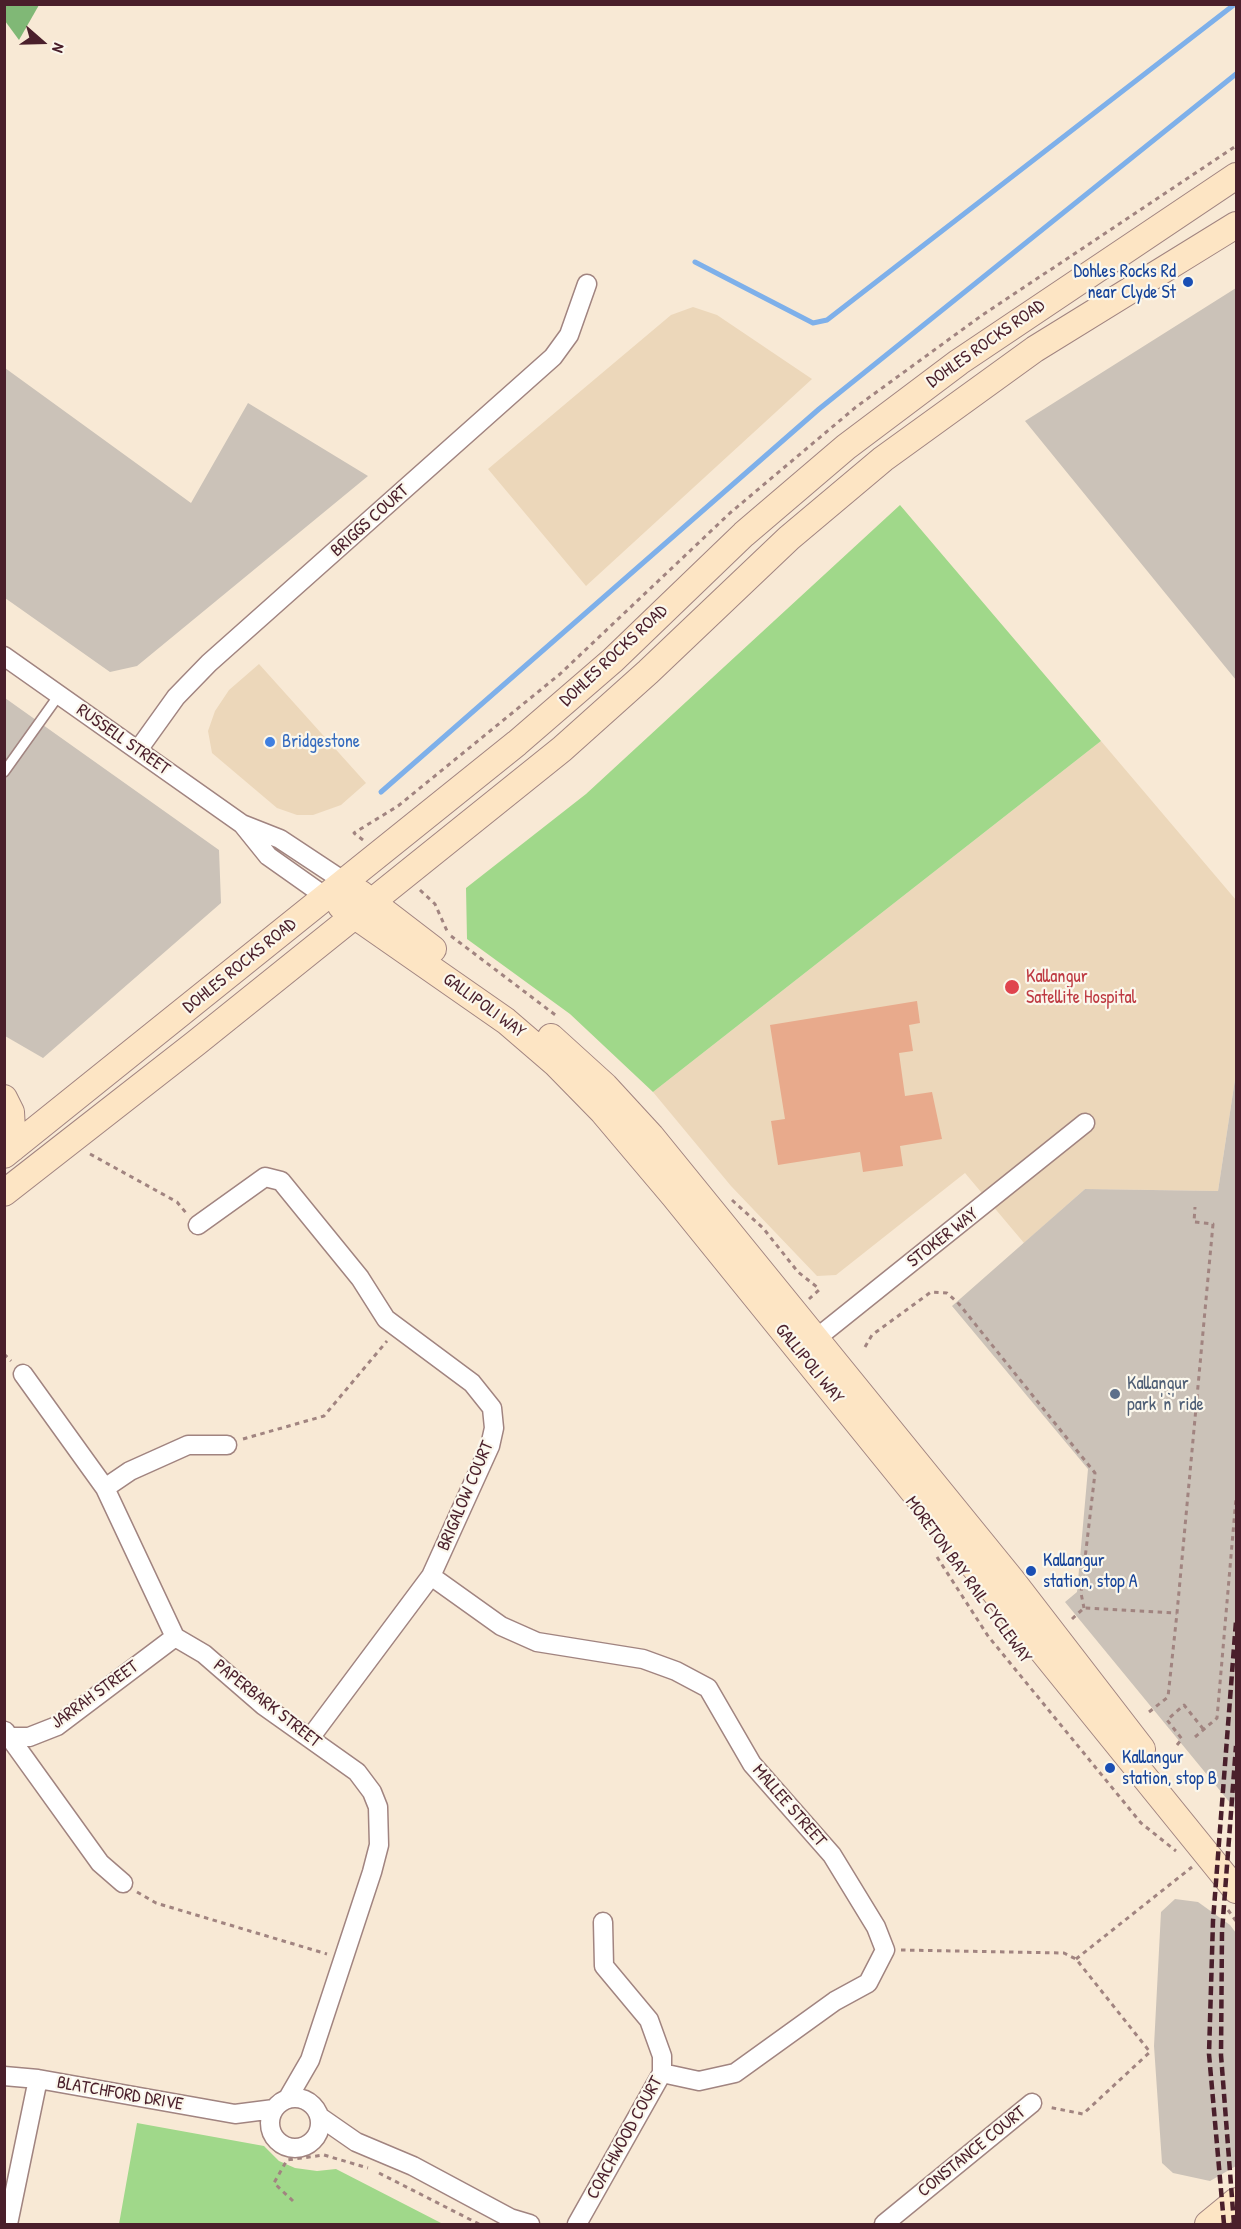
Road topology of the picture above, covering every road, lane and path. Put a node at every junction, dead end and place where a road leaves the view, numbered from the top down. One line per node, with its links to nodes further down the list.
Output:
1 (1236, 176): 8 (main road, DOHLES ROCKS ROAD)
2 (1236, 225): 9 (main road, DOHLES ROCKS ROAD)
3 (587, 284): 6 (street, BRIGGS COURT)
4 (4, 656): 5 (street, RUSSELL STREET)
5 (59, 695): 6 (street, RUSSELL STREET); 7 (lane)
6 (138, 750): 8 (street, RUSSELL STREET)
7 (4, 772)
8 (335, 890): 9 (main road, GALLIPOLI WAY); 12 (main road, DOHLES ROCKS ROAD)
9 (364, 908): 14 (main road, DOHLES ROCKS ROAD); 18 (main road, GALLIPOLI WAY)
10 (4, 1098): 12 (main road)
11 (1085, 1123): 18 (street, STOKER WAY)
12 (9, 1151)
13 (90, 1154): 16 (path)
14 (4, 1193)
15 (1196, 1207): 27 (path)
16 (198, 1225): 17 (street, BRIGALOW COURT)
17 (398, 1328): 21 (path); 25 (street, BRIGALOW COURT)
18 (808, 1345): 39 (main road, GALLIPOLI WAY); 42 (main road, GALLIPOLI WAY)
19 (866, 1347): 26 (path)
20 (23, 1374): 22 (street)
21 (227, 1445): 22 (street)
22 (105, 1488): 29 (street)
23 (1236, 1498): 31 (path)
24 (935, 1554): 36 (path, MORETON BAY RAIL CYCLEWAY)
25 (431, 1576): 33 (street, BRIGALOW COURT); 45 (street, MALLEE STREET)
26 (1084, 1608): 27 (path); 28 (path)
27 (1178, 1613): 30 (path)
28 (1072, 1619)
29 (175, 1637): 32 (street, JARRAH STREET); 33 (street, PAPERBARK STREET)
30 (1149, 1712)
31 (1204, 1730): 34 (path); 35 (path)
32 (6, 1734): 41 (street)
33 (310, 1737): 46 (street, PAPERBARK STREET)
34 (1195, 1737)
35 (1177, 1745)
36 (1182, 1856)
37 (1187, 1861): 38 (path)
38 (1192, 1867): 40 (path); 47 (path)
39 (1236, 1869)
40 (1197, 1872)
41 (123, 1883): 46 (path)
42 (1229, 1897): 43 (path)
43 (1236, 1921)
44 (603, 1923): 49 (street, COACHWOOD COURT)
45 (885, 1950): 47 (path); 49 (street)
46 (343, 1959): 48 (street, PAPERBARK STREET)
47 (1076, 1959): 52 (path)
48 (310, 2060): 53 (street, PAPERBARK STREET); 54 (street, PAPERBARK STREET)
49 (662, 2073): 64 (street, COACHWOOD COURT)
50 (4, 2076): 51 (street, BLATCHFORD DRIVE)
51 (38, 2079): 55 (street, BLATCHFORD DRIVE); 61 (street)
52 (1032, 2103): 65 (street, CONSTANCE COURT)
53 (281, 2104): 54 (street); 55 (street, BLATCHFORD DRIVE); 56 (street)
54 (317, 2111): 57 (street); 58 (street)
55 (235, 2114): 56 (street, BLATCHFORD DRIVE)
56 (272, 2133): 57 (street)
57 (314, 2140): 58 (street)
58 (356, 2142): 63 (street)
59 (293, 2201): 62 (path)
60 (1236, 2201): 66 (main road)
61 (8, 2224)
62 (479, 2224)
63 (530, 2224)
64 (577, 2224)
65 (884, 2224)
66 (1208, 2224)

